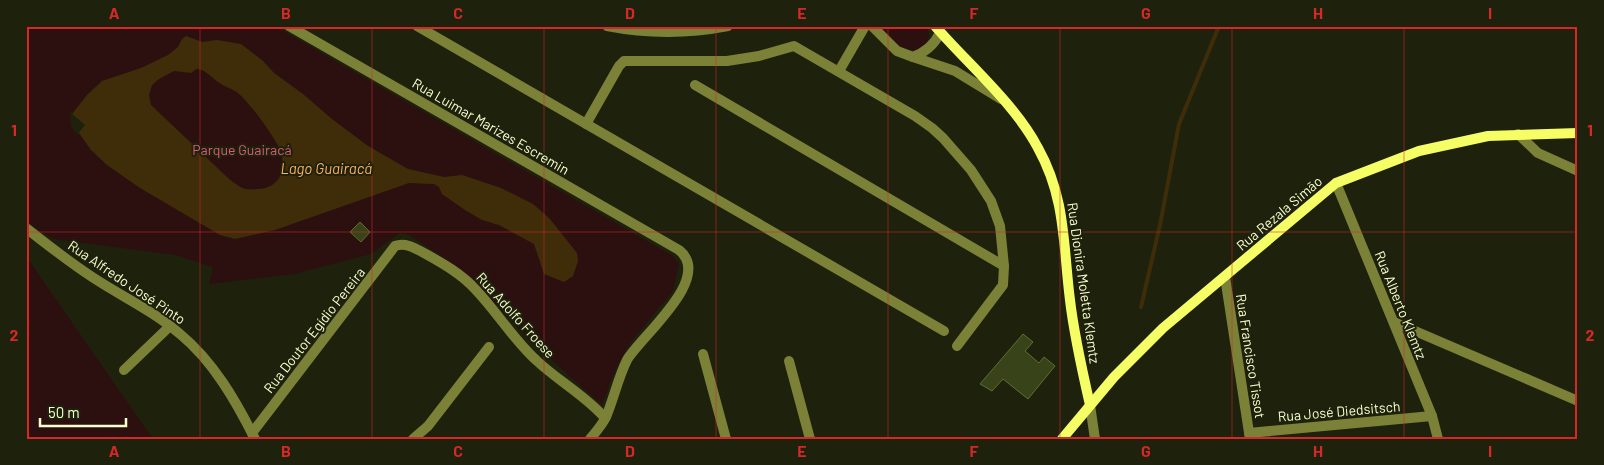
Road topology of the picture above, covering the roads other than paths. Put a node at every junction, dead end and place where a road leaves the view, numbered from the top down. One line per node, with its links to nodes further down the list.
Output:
1 (289, 26): 32 (street, Rua Luimar Marizes Escremin)
2 (417, 26): 12 (street)
3 (607, 26): 4 (street)
4 (728, 26)
5 (866, 26): 9 (street)
6 (872, 26): 8 (street)
7 (937, 30): 8 (street); 11 (main road, Rua Dionira Moletta Klemtz)
8 (913, 57): 11 (street)
9 (838, 71): 12 (street); 19 (street)
10 (695, 85): 19 (street)
11 (1004, 101): 30 (main road, Rua Dionira Moletta Klemtz)
12 (586, 124): 23 (street)
13 (1578, 133): 14 (main road, Rua Rezala Simão)
14 (1518, 134): 15 (street); 16 (main road, Rua Rezala Simão)
15 (1578, 171)
16 (1336, 183): 20 (main road, Rua Rezala Simão); 21 (street, Rua Alberto Klemtz)
17 (26, 228): 22 (street, Rua Alfredo José Pinto)
18 (398, 245): 32 (street, Rua Adolfo Froese); 34 (street, Rua Doutor Egídio Pereira)
19 (1004, 266): 24 (street)
20 (1225, 277): 30 (main road, Rua Rezala Simão); 35 (street, Rua Francisco Tissot)
21 (1394, 322): 29 (street); 31 (street, Rua Alberto Klemtz)
22 (170, 326): 28 (street); 34 (street, Rua Alfredo José Pinto)
23 (944, 331)
24 (957, 346)
25 (489, 347): 33 (street)
26 (703, 354): 39 (street)
27 (789, 361): 40 (street)
28 (124, 370)
29 (1578, 401)
30 (1090, 404): 41 (main road, Rua Rezala Simão); 42 (street)
31 (1432, 416): 35 (street, Rua José Diedsitsch); 43 (street, Rua Alberto Klemtz)
32 (605, 418): 38 (street)
33 (428, 426): 36 (street); 37 (street)
34 (253, 436)
35 (1250, 436)
36 (413, 439)
37 (423, 439)
38 (590, 439)
39 (726, 439)
40 (810, 439)
41 (1062, 439)
42 (1095, 439)
43 (1438, 439)

